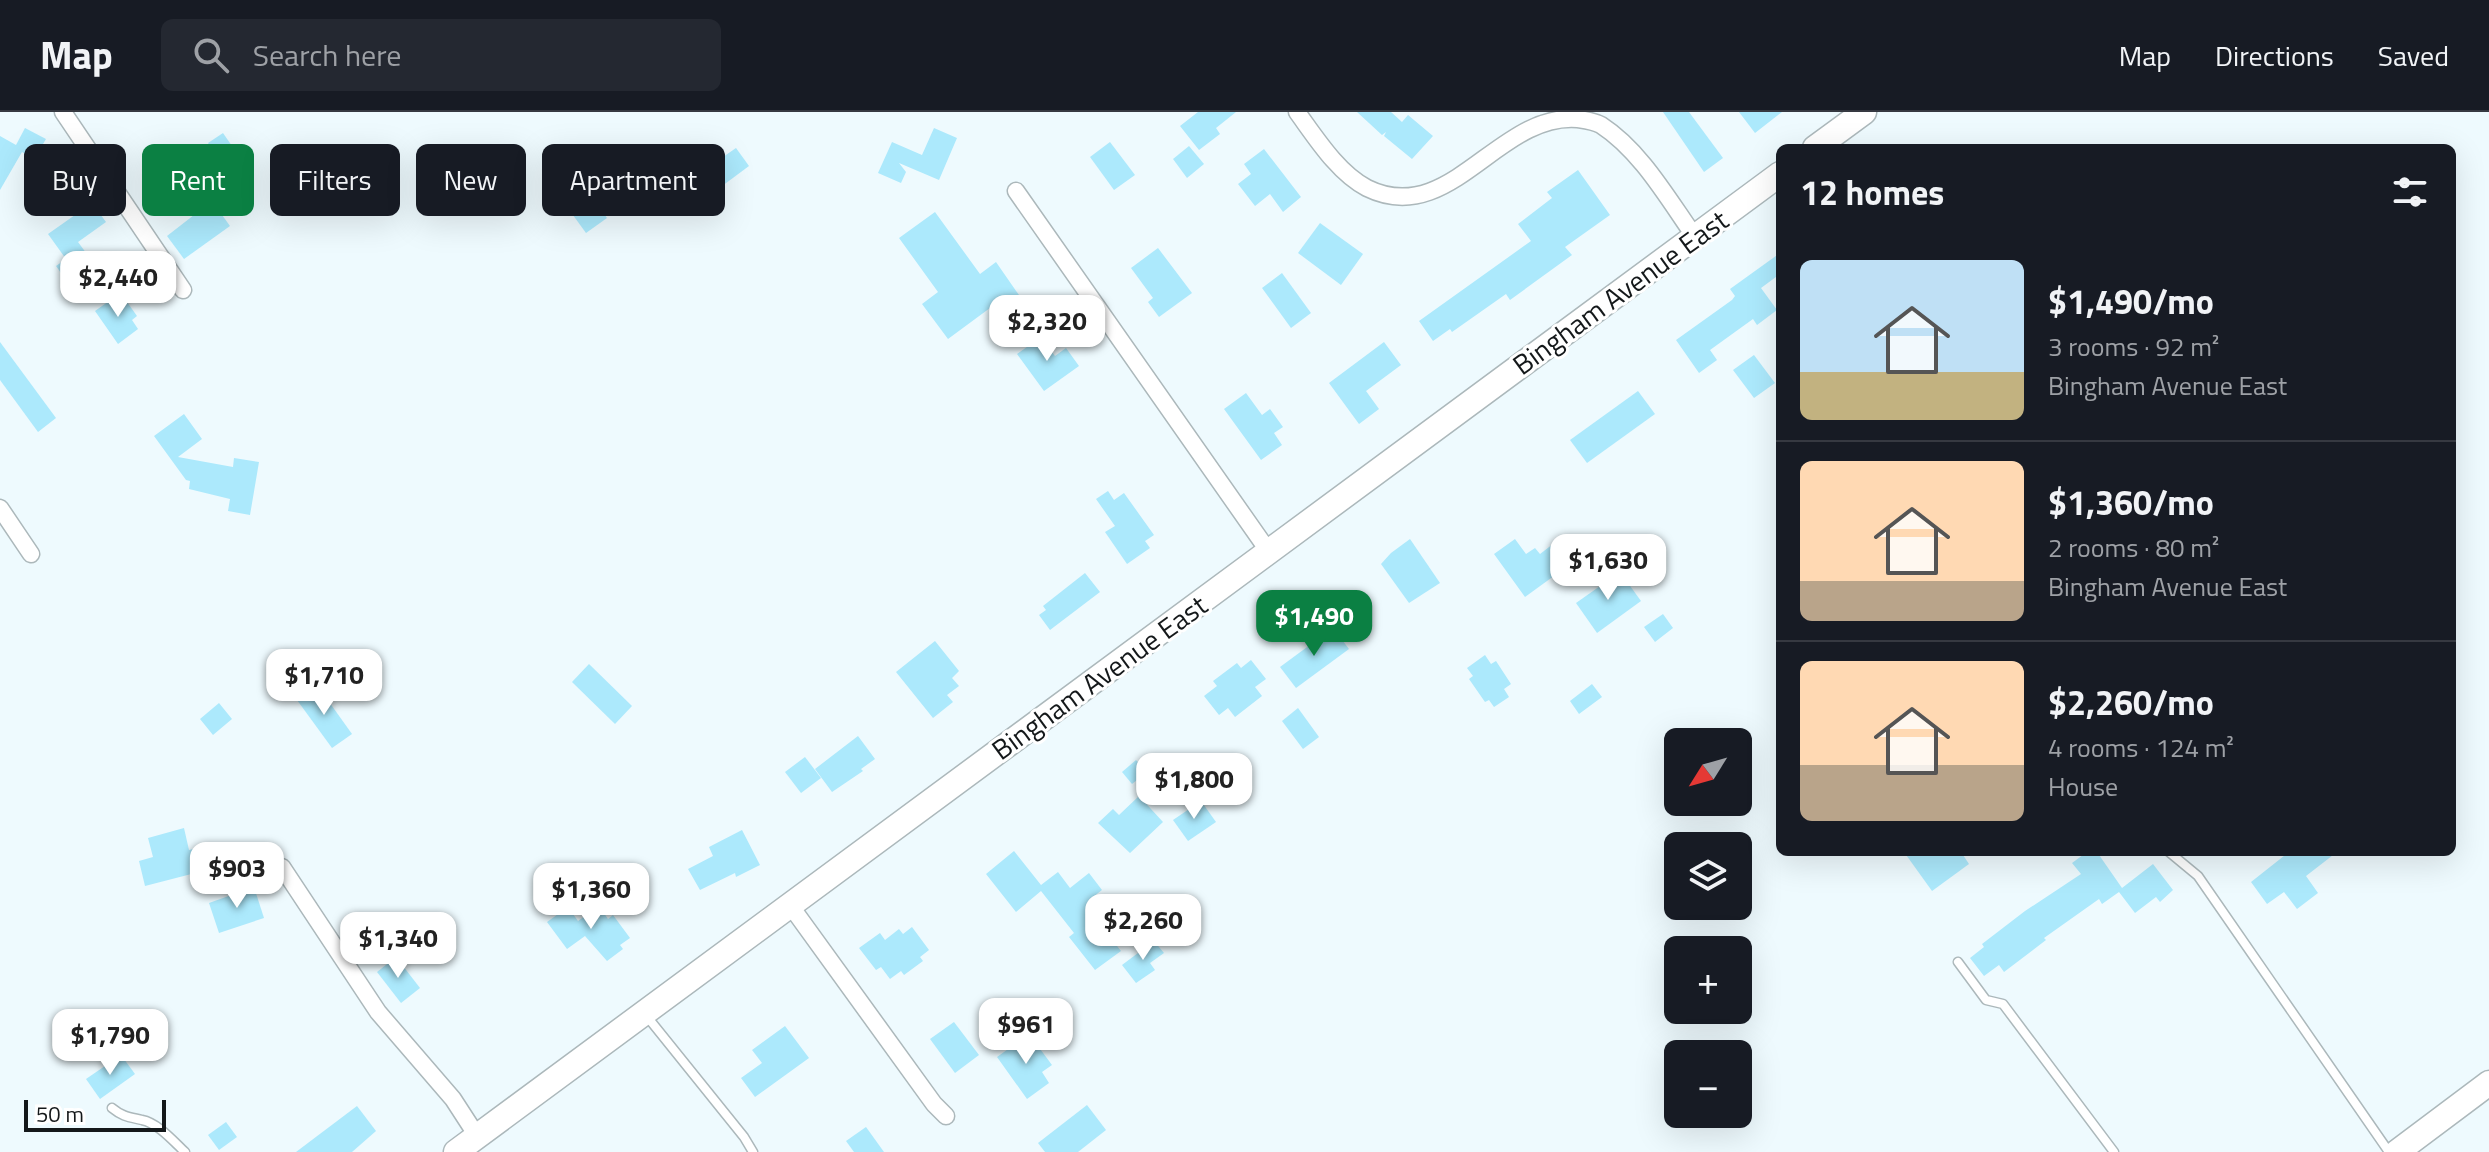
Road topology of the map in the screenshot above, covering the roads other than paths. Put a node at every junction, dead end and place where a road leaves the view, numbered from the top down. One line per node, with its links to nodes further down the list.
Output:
1 (63, 112): 8 (street)
2 (1297, 112): 7 (street)
3 (1864, 112): 4 (street)
4 (1820, 144)
5 (1776, 177): 7 (street, Bingham Avenue East)
6 (1016, 191): 10 (street)
7 (1695, 237): 10 (street, Bingham Avenue East)
8 (183, 290)
9 (0, 508): 11 (street)
10 (1269, 552): 14 (street, Bingham Avenue East)
11 (31, 554)
12 (2174, 856): 25 (lane)
13 (282, 867): 20 (street)
14 (790, 905): 16 (street, Bingham Avenue East); 19 (street)
15 (1958, 962): 24 (lane)
16 (645, 1013): 20 (street, Bingham Avenue East); 23 (lane)
17 (2489, 1083): 26 (street)
18 (112, 1108): 21 (lane)
19 (946, 1116)
20 (477, 1136): 22 (street, Bingham Avenue East)
21 (185, 1152)
22 (456, 1152)
23 (753, 1152)
24 (2114, 1152)
25 (2389, 1152)
26 (2397, 1152)

